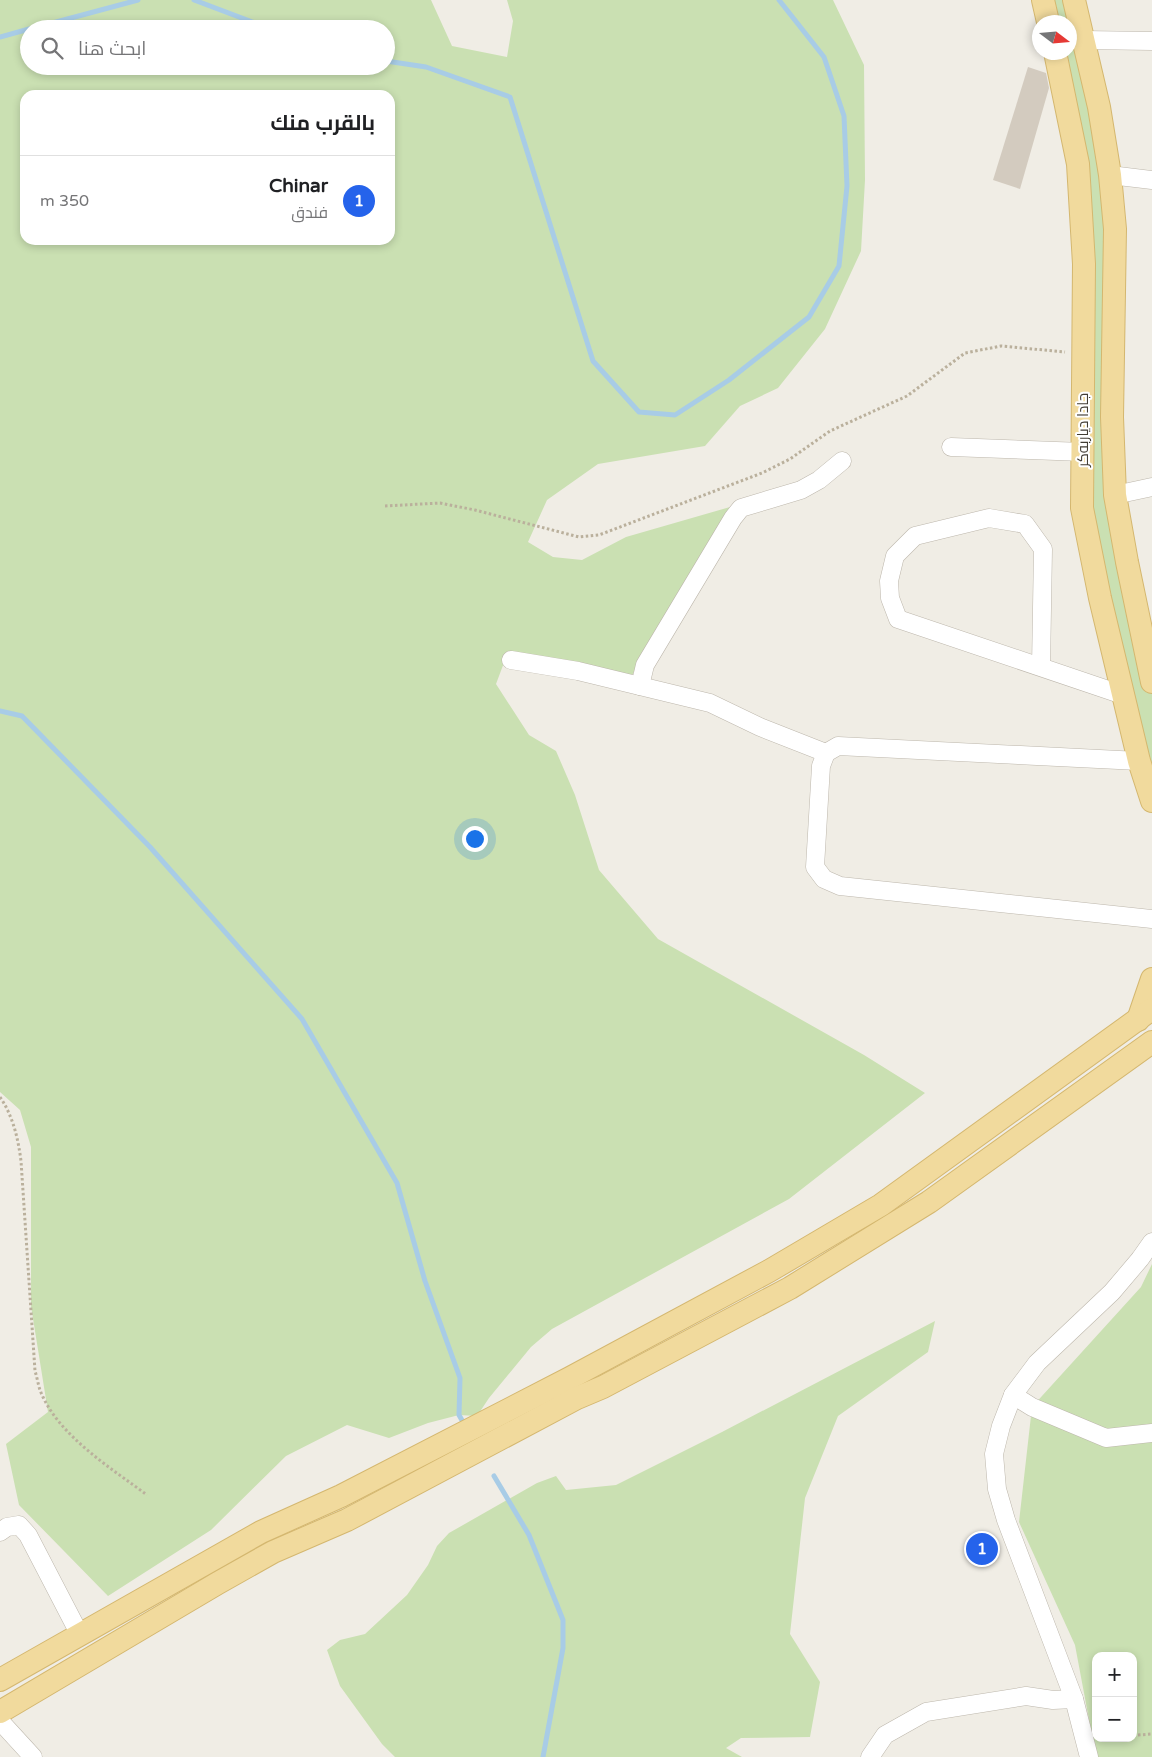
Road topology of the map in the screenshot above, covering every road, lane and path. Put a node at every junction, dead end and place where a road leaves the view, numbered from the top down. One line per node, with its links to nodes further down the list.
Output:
1 (1043, 0): 3 (main road)
2 (1074, 0): 4 (main road, جادا دیاربه‌كر)
3 (1046, 15)
4 (1083, 40): 5 (street); 7 (main road, جادا دیاربه‌كر)
5 (1152, 41)
6 (1057, 60): 9 (main road, جادا دیاربه‌كر)
7 (1110, 175): 8 (street); 14 (main road, جادا دیاربه‌كر)
8 (1152, 180)
9 (1083, 353): 11 (main road, جادا دیاربه‌كر); 15 (path)
10 (951, 447): 11 (street)
11 (1083, 452): 20 (main road, جادا دیاربه‌كر)
12 (842, 461): 19 (street)
13 (1152, 487): 14 (street)
14 (1116, 495): 18 (main road, جادا دیاربه‌كر)
15 (384, 506)
16 (511, 660): 19 (street)
17 (1041, 667): 17 (street); 20 (street)
18 (1152, 680): 20 (main road)
19 (640, 686): 21 (street)
20 (1122, 690): 22 (main road, جادا دیاربه‌كر)
21 (826, 753): 22 (street); 24 (street)
22 (1140, 761): 23 (main road, جادا دیاربه‌كر)
23 (1152, 801)
24 (1152, 920)
25 (1152, 979): 26 (main road)
26 (1145, 1015): 30 (main road)
27 (1152, 1042): 30 (main road)
28 (0, 1097): 33 (path)
29 (1152, 1242): 31 (street)
30 (573, 1388): 35 (main road); 38 (main road)
31 (1013, 1395): 32 (street); 37 (street)
32 (1152, 1433)
33 (147, 1496)
34 (0, 1532): 35 (street)
35 (80, 1635): 36 (main road)
36 (0, 1680)
37 (1074, 1699): 43 (street); 44 (street)
38 (0, 1712)
39 (0, 1721): 42 (street)
40 (1152, 1734): 41 (path)
41 (1138, 1735)
42 (32, 1757)
43 (870, 1757)
44 (1089, 1757)

